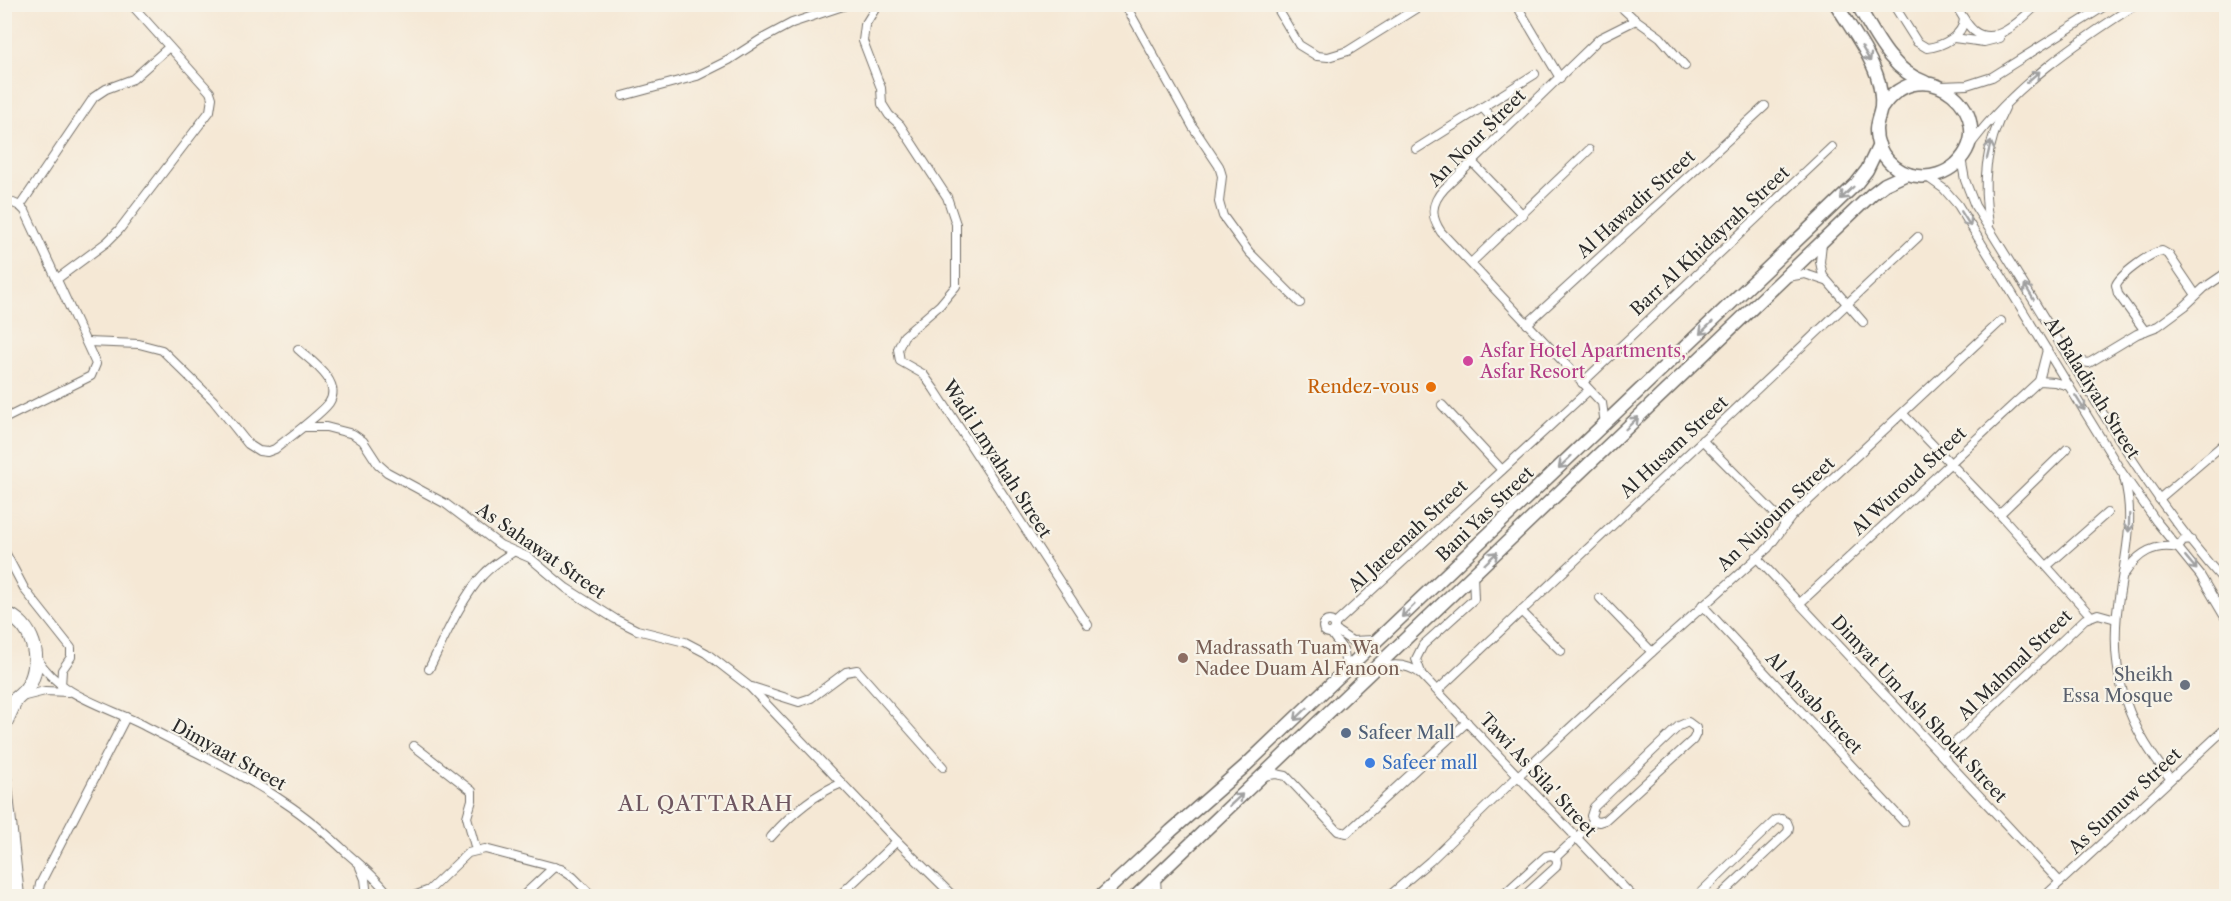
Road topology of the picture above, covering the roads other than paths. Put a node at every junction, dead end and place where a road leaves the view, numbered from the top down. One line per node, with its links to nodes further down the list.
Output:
1 (131, 4): 20 (street)
2 (849, 4): 26 (street)
3 (878, 4): 105 (street, Wadi Lmyahah Street)
4 (1125, 4): 52 (street)
5 (1275, 4): 14 (street)
6 (1516, 4): 23 (street)
7 (1618, 4): 17 (street)
8 (1836, 4): 30 (main road, one-way to 30)
9 (1893, 4): 19 (street)
10 (1955, 4): 16 (street)
11 (2038, 4): 18 (street)
12 (2108, 4): 25 (street)
13 (2137, 4): 27 (street, one-way to 13)
14 (1420, 5)
15 (1859, 6): 24 (main road)
16 (1964, 19): 18 (street); 19 (street)
17 (1636, 20): 21 (street); 23 (street, An Nour Street)
18 (2011, 26): 19 (street)
19 (1952, 38)
20 (169, 47): 41 (street); 49 (street)
21 (1685, 66)
22 (1535, 74): 29 (street)
23 (1560, 78): 31 (street, An Nour Street)
24 (1926, 83): 25 (main road); 30 (main road)
25 (1942, 86): 36 (main road)
26 (623, 96)
27 (2009, 99): 36 (street); 43 (street, one-way to 27)
28 (1765, 106): 56 (street, Al Hawadir Street)
29 (1482, 107): 31 (street); 34 (street)
30 (1881, 110): 32 (main road)
31 (1503, 131): 37 (street, An Nour Street)
32 (1879, 145): 38 (main road); 70 (main road, Bani Yas Street, one-way to 70)
33 (1832, 147): 65 (street, Barr Al Khidayrah Street)
34 (1416, 149)
35 (1589, 150): 42 (street)
36 (1963, 155): 39 (main road); 43 (street, Al Baladiyah Street)
37 (1472, 162): 42 (street); 46 (street, An Nour Street)
38 (1907, 174): 39 (main road); 45 (main road, Bani Yas Street)
39 (1927, 177): 60 (street, Al Baladiyah Street, one-way to 60)
40 (4, 199): 41 (street)
41 (20, 206): 49 (street)
42 (1523, 215): 46 (street)
43 (1990, 229): 61 (street, Al Baladiyah Street, one-way to 43)
44 (1918, 237): 53 (street, Al Husam Street)
45 (1822, 242): 48 (main road, Bani Yas Street); 50 (street)
46 (1470, 263): 56 (street, An Nour Street)
47 (2226, 273): 51 (street)
48 (1784, 278): 50 (street); 93 (main road, Bani Yas Street, one-way to 48)
49 (57, 279): 58 (street)
50 (1826, 281): 53 (street)
51 (2196, 295): 57 (street); 57 (street)
52 (1300, 303)
53 (1847, 304): 55 (street); 75 (street, Al Husam Street)
54 (2001, 321): 71 (street, An Nujoum Street)
55 (1863, 322)
56 (1527, 324): 65 (street, An Nour Street)
57 (2145, 331): 62 (street)
58 (87, 342): 72 (street); 74 (street)
59 (298, 349): 74 (street)
60 (2047, 350): 63 (street); 66 (street, Al Baladiyah Street)
61 (2070, 360): 62 (street); 64 (street, Al Baladiyah Street)
62 (2089, 363): 64 (street)
63 (2039, 381): 66 (street); 78 (street, Al Wuroud Street)
64 (2083, 382): 81 (street, Al Baladiyah Street)
65 (1582, 383): 67 (street, An Nour Street)
66 (2069, 386): 80 (street, Al Baladiyah Street, one-way to 80)
67 (1589, 390): 68 (street, An Nour Street); 79 (street, Al Jareenah Street)
68 (1602, 403): 70 (street); 73 (street)
69 (1442, 405): 79 (street)
70 (1626, 405): 73 (main road, Bani Yas Street)
71 (1902, 414): 78 (street); 86 (street, An Nujoum Street)
72 (4, 419)
73 (1605, 424): 96 (main road, Bani Yas Street, one-way to 96)
74 (303, 427): 90 (street, As Sahawat Street)
75 (1702, 440): 86 (street); 100 (street, Al Husam Street)
76 (2226, 442): 83 (street)
77 (2067, 449): 85 (street)
78 (1950, 463): 85 (street); 98 (street, Al Wuroud Street)
79 (1502, 470): 107 (street, Al Jareenah Street)
80 (2121, 471): 82 (street, Al Baladiyah Street); 94 (street, one-way to 94)
81 (2147, 482): 82 (street); 83 (street, Al Baladiyah Street)
82 (2135, 490): 88 (street, Al Baladiyah Street)
83 (2159, 499): 87 (street, Al Baladiyah Street)
84 (2107, 513): 92 (street)
85 (2000, 514): 92 (street)
86 (1785, 524): 91 (street, An Nujoum Street)
87 (2191, 540): 88 (street); 95 (street, Al Baladiyah Street)
88 (2178, 548): 94 (street); 104 (street, Al Baladiyah Street, one-way to 104)
89 (4, 550): 116 (street)
90 (513, 552): 112 (street); 117 (street, As Sahawat Street)
91 (1756, 557): 98 (street, Dimyat Um Ash Shouk Street); 99 (street, An Nujoum Street)
92 (2047, 566): 102 (street)
93 (1473, 575): 106 (main road, Bani Yas Street); 115 (street)
94 (2122, 576): 103 (street)
95 (2226, 583)
96 (1436, 585): 106 (main road); 108 (main road, Bani Yas Street, one-way to 108)
97 (1600, 598): 110 (street)
98 (1800, 603): 126 (street, Dimyat Um Ash Shouk Street)
99 (1702, 605): 110 (street, An Nujoum Street); 134 (street, Al Ansab Street)
100 (1521, 611): 109 (street); 118 (street, Al Husam Street)
101 (4, 613): 111 (highway)
102 (2091, 616): 103 (street, Al Mahmal Street); 126 (street, Al Mahmal Street)
103 (2116, 619): 131 (street)
104 (2226, 619)
105 (1088, 625)
106 (1418, 628): 114 (main road, Bani Yas Street)
107 (1334, 629): 108 (street); 113 (street)
108 (1379, 639): 113 (main road, Bani Yas Street)
109 (1561, 651)
110 (1652, 652): 129 (street, An Nujoum Street)
111 (36, 657): 116 (street, Dimyaat Street); 120 (highway)
112 (429, 669)
113 (1346, 671): 154 (main road, Bani Yas Street, one-way to 154)
114 (1373, 671): 115 (street, Tawi As Sila' Street); 128 (main road, Bani Yas Street)
115 (1421, 674): 118 (street, Tawi As Sila' Street)
116 (61, 686): 119 (street, Dimyaat Street)
117 (750, 687): 127 (street); 132 (street, As Sahawat Street)
118 (1438, 690): 122 (street, Tawi As Sila' Street)
119 (73, 693): 120 (street, Dimyaat Street); 121 (street, Dimyaat Street)
120 (13, 702): 123 (highway)
121 (126, 717): 140 (street, Dimyaat Street); 146 (street)
122 (1467, 722): 128 (street); 129 (street, Tawi As Sila' Street)
123 (4, 725)
124 (2226, 728): 131 (street, As Sumuw Street)
125 (414, 746): 138 (street)
126 (1942, 755): 143 (street, Dimyat Um Ash Shouk Street)
127 (943, 767)
128 (1261, 776): 142 (main road, Bani Yas Street, one-way to 128)
129 (1518, 776): 136 (street, Tawi As Sila' Street); 157 (street, An Nujoum Street)
130 (4, 777): 145 (highway)
131 (2170, 778): 143 (street, As Sumuw Street)
132 (842, 783): 135 (street); 137 (street, As Sahawat Street)
133 (1594, 820): 133 (street); 136 (street)
134 (1904, 822)
135 (771, 837)
136 (1576, 837): 139 (street); 160 (street, Tawi As Sila' Street)
137 (897, 841): 152 (street); 153 (street, As Sahawat Street)
138 (476, 850): 141 (street); 144 (street)
139 (1556, 857): 158 (street); 159 (street)
140 (358, 863): 147 (street); 148 (street, Dimyaat Street)
141 (554, 867): 150 (street); 151 (street)
142 (1156, 878): 155 (main road, Bani Yas Street); 156 (street)
143 (2060, 882): 163 (street, As Sumuw Street)
144 (426, 893): 149 (street)
145 (17, 897)
146 (38, 897)
147 (367, 897)
148 (390, 897)
149 (414, 897)
150 (523, 897)
151 (592, 897)
152 (839, 897)
153 (953, 897)
154 (1101, 897)
155 (1136, 897)
156 (1157, 897)
157 (1389, 897)
158 (1502, 897)
159 (1524, 897)
160 (1632, 897)
161 (1696, 897): 162 (street)
162 (1720, 897)
163 (2045, 897)

